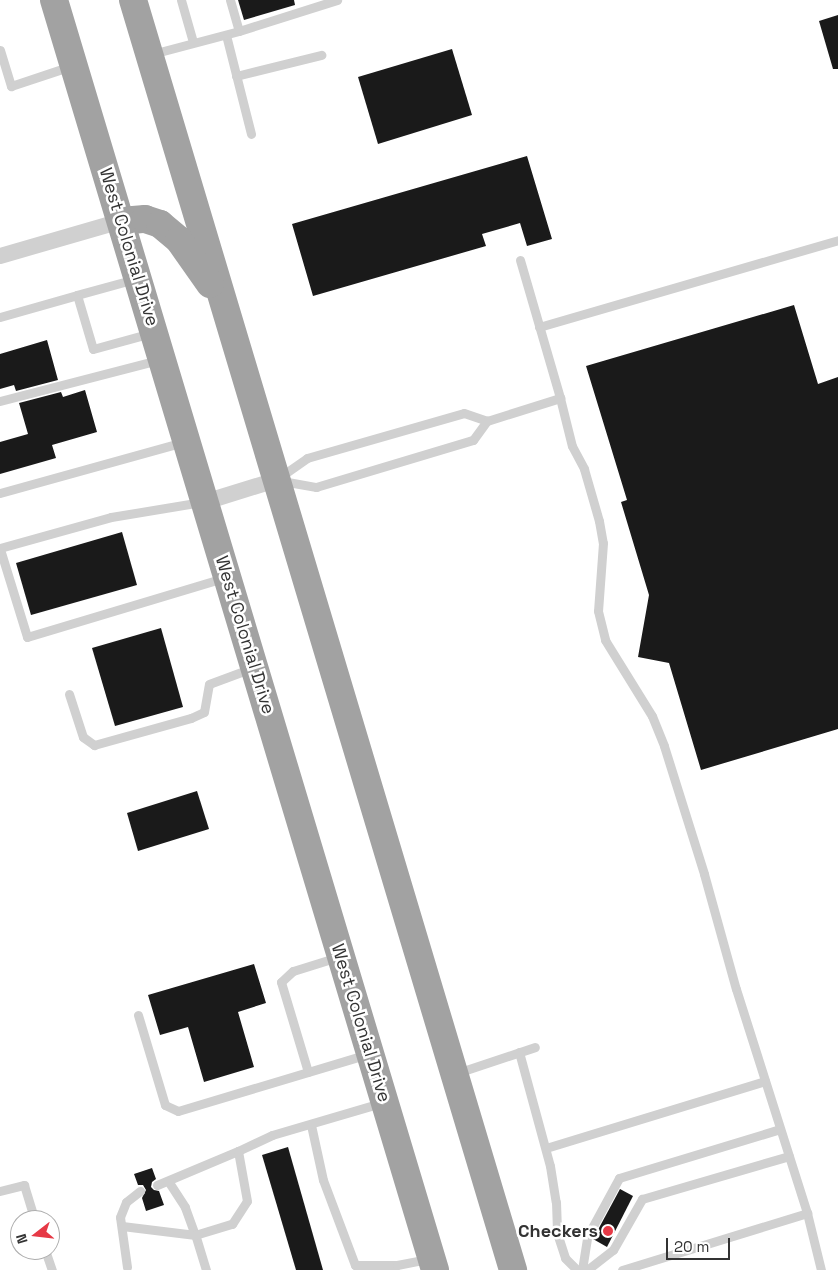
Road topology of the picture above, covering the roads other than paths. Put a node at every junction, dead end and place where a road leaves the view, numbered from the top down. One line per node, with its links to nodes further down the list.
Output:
1 (54, 0): 13 (highway, West Colonial Drive)
2 (134, 0): 10 (highway)
3 (181, 0): 8 (lane)
4 (230, 0): 6 (lane)
5 (337, 0): 6 (lane)
6 (240, 31): 7 (lane)
7 (226, 35): 8 (lane); 14 (lane)
8 (193, 42): 10 (lane)
9 (0, 50): 12 (lane)
10 (150, 55): 22 (highway)
11 (322, 55): 14 (lane)
12 (2, 61): 13 (lane)
13 (74, 65): 16 (highway, West Colonial Drive)
14 (236, 76): 15 (lane)
15 (251, 134)
16 (121, 221): 18 (street); 20 (highway, West Colonial Drive); 22 (highway)
17 (838, 240): 24 (lane)
18 (0, 256)
19 (520, 260): 24 (lane)
20 (138, 278): 21 (lane); 25 (highway, West Colonial Drive)
21 (77, 296): 23 (lane); 25 (lane)
22 (223, 301): 31 (highway)
23 (0, 317)
24 (539, 327): 27 (lane)
25 (154, 332): 26 (highway, West Colonial Drive)
26 (162, 359): 28 (lane); 30 (highway, West Colonial Drive)
27 (560, 398): 29 (lane); 45 (lane)
28 (0, 401)
29 (487, 421): 31 (lane); 31 (lane)
30 (187, 441): 32 (lane); 33 (highway, West Colonial Drive)
31 (276, 480): 33 (street); 44 (highway)
32 (0, 494)
33 (205, 502): 34 (lane); 35 (highway, West Colonial Drive)
34 (0, 549): 35 (lane)
35 (228, 577): 36 (highway, West Colonial Drive)
36 (255, 667): 37 (lane); 38 (highway, West Colonial Drive)
37 (69, 694)
38 (342, 956): 42 (highway, West Colonial Drive); 43 (lane)
39 (138, 1015): 43 (lane)
40 (535, 1047): 41 (lane)
41 (519, 1052): 44 (lane); 49 (lane)
42 (371, 1054): 43 (lane); 46 (highway, West Colonial Drive)
43 (308, 1072)
44 (454, 1074): 64 (highway)
45 (765, 1081): 48 (lane); 49 (lane)
46 (385, 1102): 47 (lane); 60 (highway, West Colonial Drive)
47 (311, 1125): 50 (lane); 62 (lane)
48 (780, 1129): 51 (lane); 66 (lane)
49 (546, 1148): 65 (lane)
50 (238, 1151): 52 (lane); 59 (lane)
51 (789, 1156): 57 (lane); 67 (lane)
52 (168, 1181): 53 (lane); 59 (lane)
53 (158, 1185)
54 (0, 1191): 56 (lane)
55 (140, 1191): 58 (lane)
56 (32, 1210)
57 (807, 1213): 68 (lane); 69 (lane)
58 (122, 1226): 59 (lane); 61 (lane)
59 (195, 1234): 63 (lane)
60 (433, 1264): 62 (lane)
61 (127, 1267)
62 (356, 1267)
63 (206, 1270)
64 (513, 1270)
65 (577, 1270)
66 (582, 1270)
67 (587, 1270)
68 (622, 1270)
69 (821, 1270)

